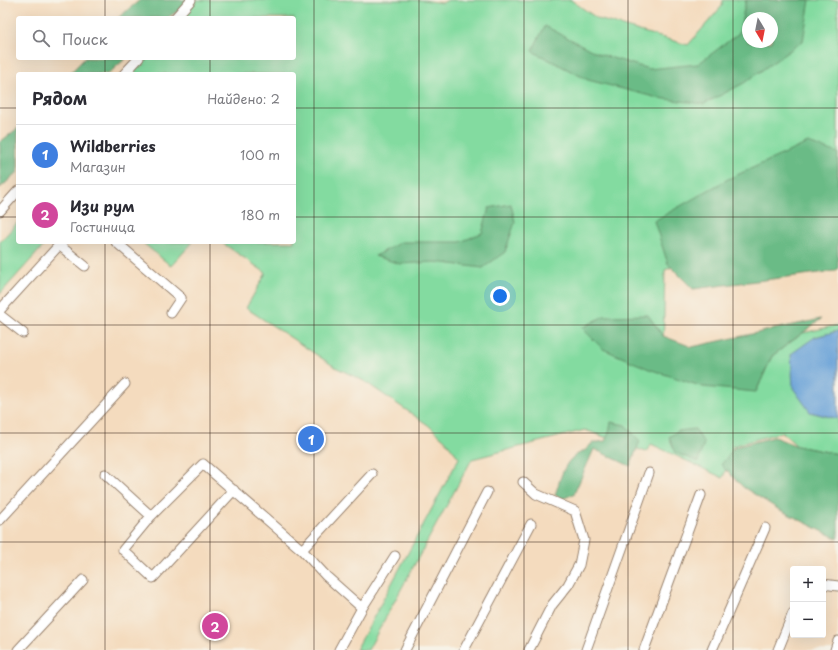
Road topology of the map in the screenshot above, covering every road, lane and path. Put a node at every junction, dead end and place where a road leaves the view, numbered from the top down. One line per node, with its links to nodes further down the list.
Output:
1 (191, 0): 2 (lane)
2 (177, 16)
3 (137, 60): 4 (lane)
4 (126, 72)
5 (16, 194): 6 (lane)
6 (0, 210)
7 (60, 244): 9 (lane); 10 (lane)
8 (118, 244): 11 (lane)
9 (85, 266)
10 (0, 310)
11 (171, 313)
12 (0, 315): 13 (lane)
13 (23, 333)
14 (124, 384): 23 (lane)
15 (649, 473): 39 (lane)
16 (105, 474): 22 (lane)
17 (372, 474): 26 (lane)
18 (523, 482): 38 (lane)
19 (234, 490): 22 (lane); 22 (lane); 26 (lane)
20 (486, 492): 36 (lane)
21 (701, 495): 40 (lane)
22 (151, 516)
23 (0, 520)
24 (531, 524): 37 (lane)
25 (765, 528): 41 (lane)
26 (302, 550): 31 (lane)
27 (395, 556): 31 (lane)
28 (83, 580): 34 (lane)
29 (826, 584): 30 (lane)
30 (838, 586)
31 (362, 608): 35 (lane)
32 (790, 620): 42 (lane)
33 (838, 642): 43 (lane)
34 (18, 650)
35 (339, 650)
36 (405, 650)
37 (464, 650)
38 (529, 650)
39 (586, 650)
40 (644, 650)
41 (712, 650)
42 (778, 650)
43 (835, 650)

